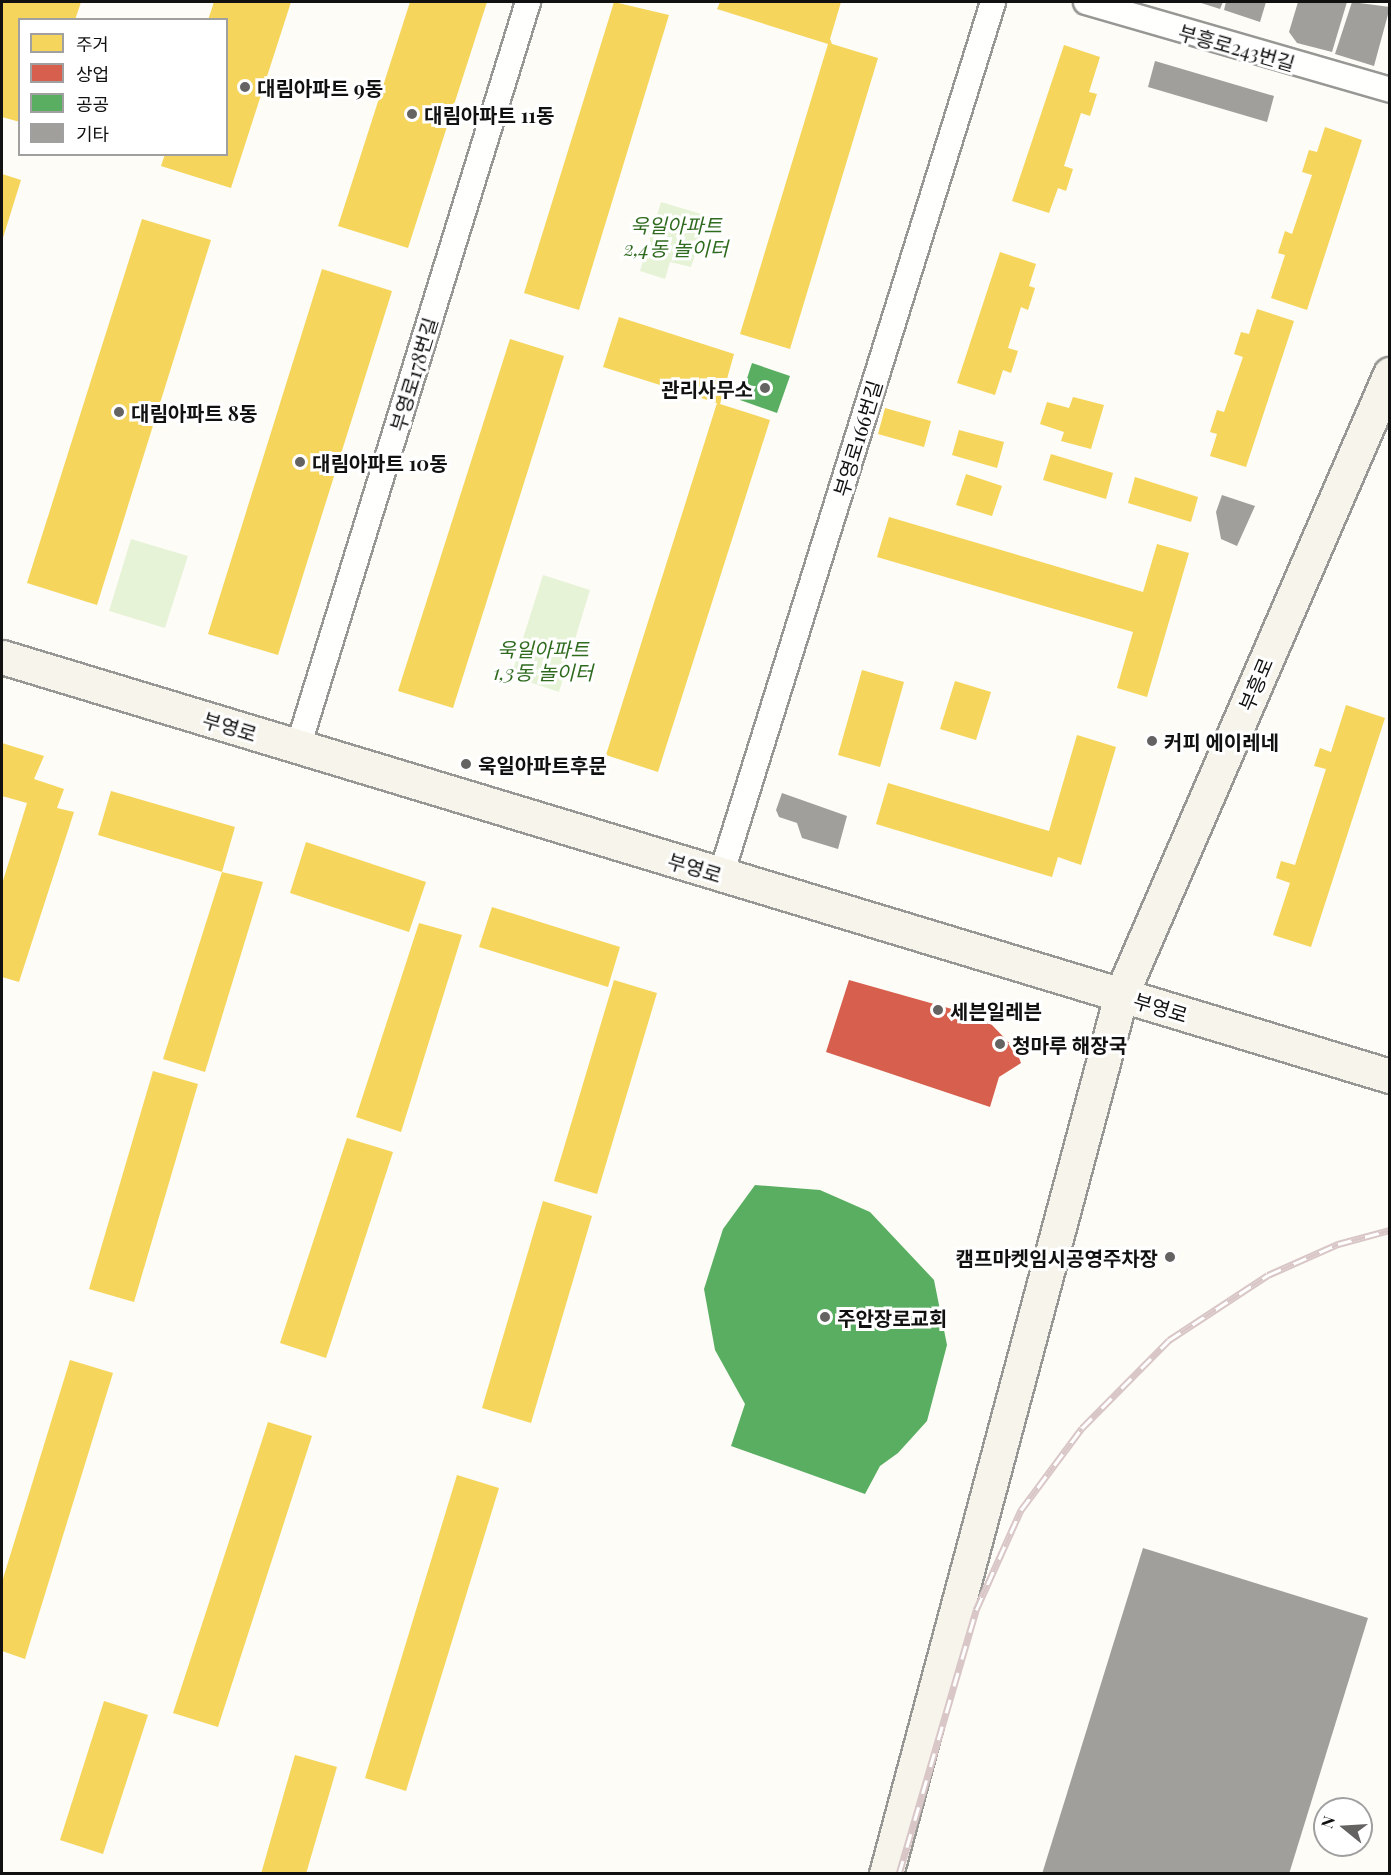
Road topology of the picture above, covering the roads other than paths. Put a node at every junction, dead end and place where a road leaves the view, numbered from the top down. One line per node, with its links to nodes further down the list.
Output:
1 (528, 2): 7 (street, 부영로178번길)
2 (993, 2): 8 (street, 부영로166번길)
3 (1086, 2): 4 (street, 부흥로243번길)
4 (1389, 90)
5 (1389, 374): 9 (main road, 부흥로)
6 (2, 657): 7 (main road, 부영로)
7 (298, 747): 8 (main road, 부영로)
8 (721, 875): 9 (main road, 부영로)
9 (1121, 995): 10 (main road, 부영로); 11 (main road, 부흥로)
10 (1389, 1076)
11 (886, 1874)

